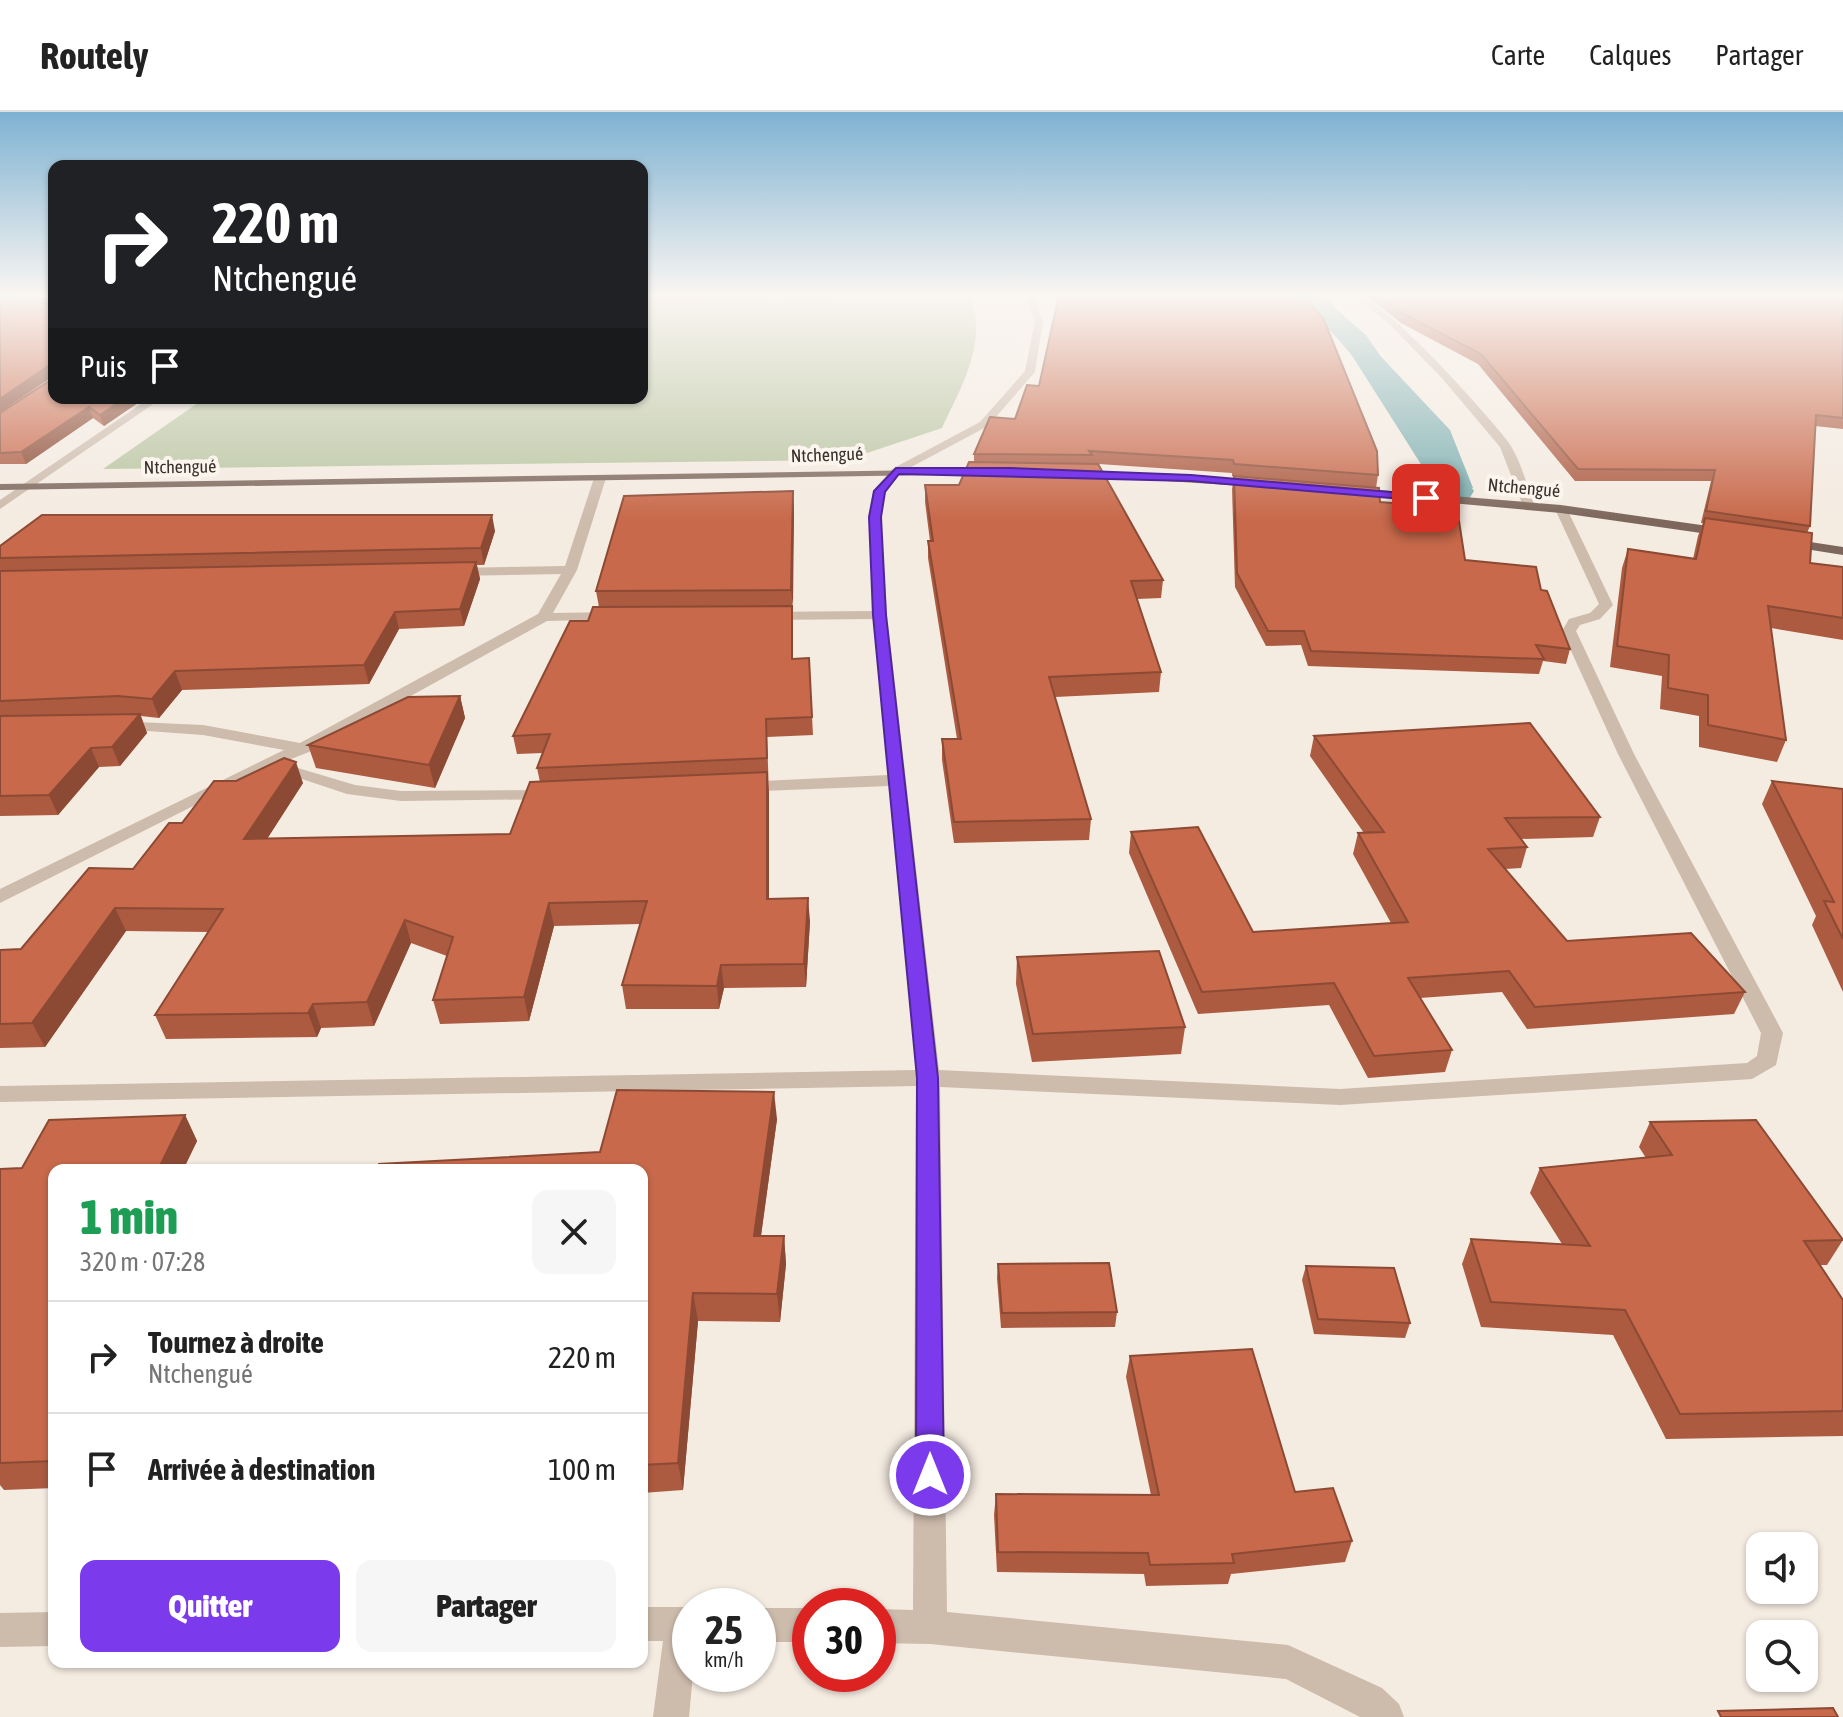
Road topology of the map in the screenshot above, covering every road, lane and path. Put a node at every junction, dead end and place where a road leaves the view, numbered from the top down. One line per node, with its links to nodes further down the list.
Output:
1 (1030, 370): 4 (street)
2 (1439, 370): 13 (street)
3 (148, 404): 10 (street)
4 (896, 471): 5 (main road, Ntchengué); 7 (main road, Ntchengué); 20 (street)
5 (1011, 471)
6 (1068, 472): 8 (main road)
7 (600, 478): 10 (main road, Ntchengué); 18 (street)
8 (1266, 484)
9 (0, 487): 10 (main road, Ntchengué)
10 (27, 487): 12 (street)
11 (1341, 491): 13 (main road, Ntchengué)
12 (0, 505)
13 (1529, 506): 14 (main road, Ntchengué)
14 (1561, 509): 15 (main road, Ntchengué); 31 (street)
15 (1750, 536)
16 (1765, 539): 17 (main road)
17 (1843, 551)
18 (570, 570): 19 (street); 23 (street)
19 (428, 572)
20 (880, 615): 22 (street); 27 (street)
21 (624, 616): 23 (street)
22 (752, 616)
23 (544, 617): 25 (street)
24 (95, 724): 25 (street)
25 (303, 748): 26 (street)
26 (265, 763): 29 (street); 30 (street)
27 (897, 780): 28 (street); 31 (street)
28 (722, 787)
29 (578, 794)
30 (0, 897)
31 (928, 1078): 32 (street); 36 (street)
32 (0, 1094)
33 (648, 1624): 34 (street)
34 (672, 1624)
35 (896, 1626): 36 (street)
36 (930, 1627): 41 (street)
37 (48, 1629): 38 (street)
38 (0, 1630)
39 (675, 1692): 40 (street)
40 (671, 1717)
41 (1386, 1717)

